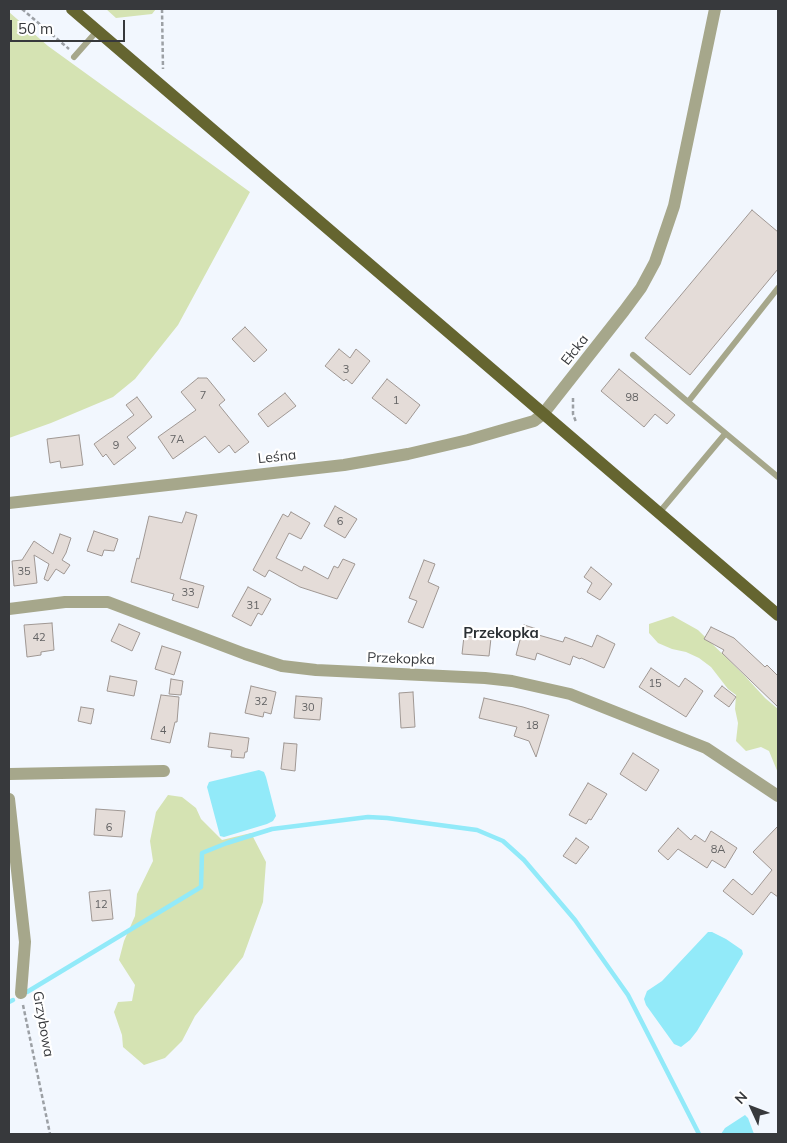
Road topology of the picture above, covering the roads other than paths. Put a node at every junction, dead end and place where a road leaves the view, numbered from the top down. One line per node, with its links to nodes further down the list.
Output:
1 (72, 9): 3 (main road)
2 (715, 9): 8 (street, Ełcka)
3 (97, 31): 4 (lane); 8 (main road)
4 (75, 56)
5 (778, 288): 7 (lane)
6 (633, 355): 7 (lane)
7 (688, 402): 9 (lane)
8 (543, 414): 11 (street, Leśna); 12 (main road)
9 (726, 434): 10 (lane); 12 (lane)
10 (778, 477)
11 (9, 503)
12 (658, 514): 14 (main road)
13 (9, 610): 17 (street, Przekopka)
14 (778, 615)
15 (164, 771): 16 (street)
16 (9, 774)
17 (778, 796)
18 (9, 799): 19 (street, Grzybowa)
19 (20, 993)

